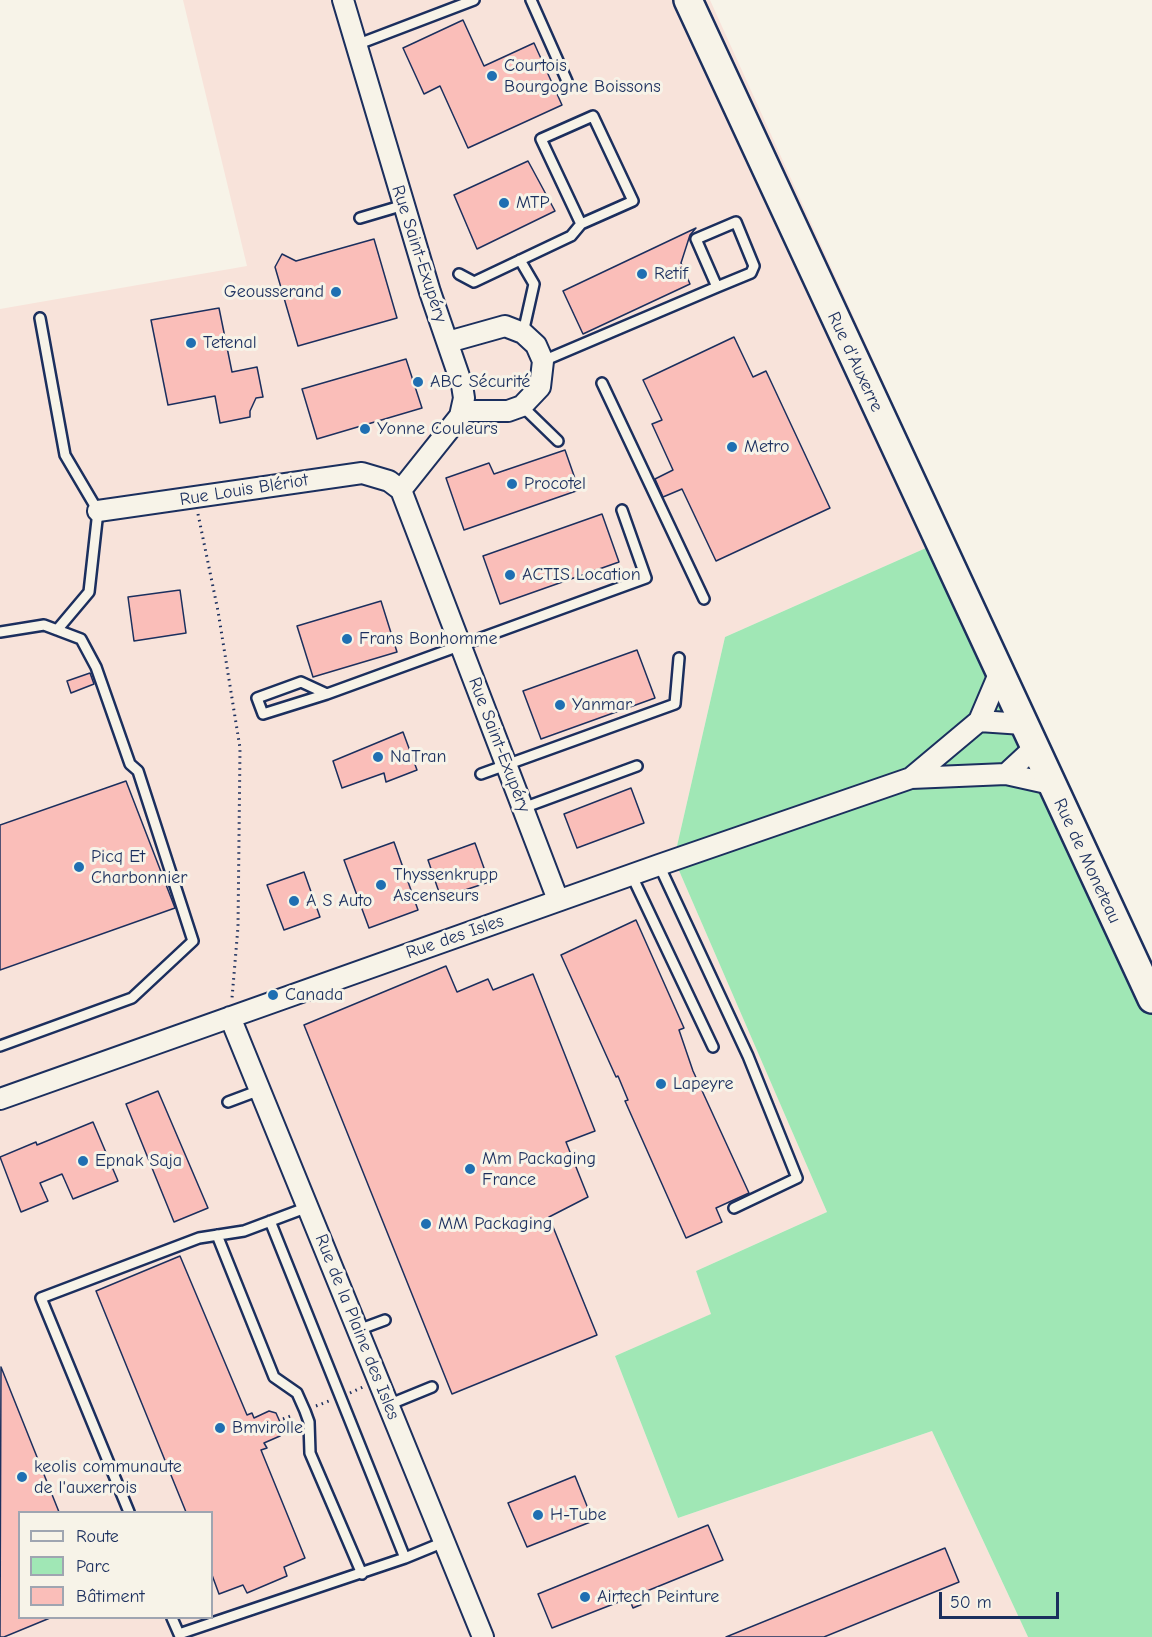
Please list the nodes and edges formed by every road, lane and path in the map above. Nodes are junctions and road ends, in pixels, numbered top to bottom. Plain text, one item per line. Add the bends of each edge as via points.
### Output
1 (343, 0) edge
2 (474, 0) edge
3 (531, 0) edge
4 (688, 0) edge
5 (356, 45) junction
6 (567, 81) dead end
7 (404, 205) junction
8 (360, 218) dead end
9 (580, 225) junction
10 (520, 260) junction
11 (459, 274) dead end
12 (717, 287) junction
13 (40, 318) dead end
14 (524, 333) junction
15 (448, 342) junction
16 (543, 361) junction
17 (602, 383) dead end
18 (522, 406) junction
19 (470, 410) junction
20 (558, 441) dead end
21 (395, 486) junction
22 (195, 497) junction
23 (622, 510) dead end
24 (98, 511) junction
25 (704, 599) dead end
26 (57, 630) junction
27 (0, 632) edge
28 (460, 644) junction
29 (680, 658) dead end
30 (999, 674) junction
31 (327, 694) junction
32 (980, 720) junction
33 (1023, 724) junction
34 (1034, 748) junction
35 (506, 764) junction
36 (638, 766) dead end
37 (481, 774) dead end
38 (1006, 774) junction
39 (910, 778) junction
40 (1051, 784) junction
41 (523, 808) junction
42 (659, 864) junction
43 (631, 874) junction
44 (558, 900) junction
45 (1152, 999) edge
46 (230, 1017) junction
47 (0, 1046) edge
48 (713, 1047) dead end
49 (260, 1090) junction
50 (0, 1099) edge
51 (228, 1102) dead end
52 (308, 1207) junction
53 (734, 1208) dead end
54 (270, 1221) junction
55 (217, 1235) junction
56 (385, 1320) dead end
57 (358, 1330) junction
58 (432, 1387) dead end
59 (388, 1405) junction
60 (129, 1511) edge
61 (444, 1542) junction
62 (405, 1558) junction
63 (362, 1574) junction
64 (173, 1619) edge
65 (483, 1637) edge

1 - 5 street, Rue Saint-Exupéry
2 - 5 lane
3 - 6 lane
4 - 30 main road, Rue d'Auxerre
5 - 7 street, Rue Saint-Exupéry
7 - 8 lane
7 - 15 street, Rue Saint-Exupéry
9 - 9 lane via 633,201 593,116 541,139
9 - 10 lane via 571,236
10 - 11 lane via 474,282
10 - 14 lane via 534,284
12 - 12 lane via 751,273 754,266 736,222 696,239
12 - 16 lane
13 - 24 lane via 65,455
14 - 15 street via 505,326
14 - 16 street via 536,345
15 - 19 street, Rue Saint-Exupéry
16 - 18 street via 540,387
17 - 25 lane
18 - 19 street via 508,411
18 - 20 lane
19 - 21 street
21 - 22 street, Rue Louis Blériot via 362,473
21 - 28 street, Rue Saint-Exupéry
22 - 24 street, Rue Louis Blériot
22 - 46 path via 240,748 238,927
23 - 28 lane via 646,578
24 - 26 lane via 89,592
26 - 27 lane via 44,625
26 - 47 lane via 81,639 96,667 130,764 138,771 194,941 132,998
28 - 31 lane
28 - 35 street, Rue Saint-Exupéry
29 - 35 lane via 675,704
30 - 32 street, Rue des Isles
30 - 33 main road, Rue d'Auxerre
31 - 31 lane via 301,682 257,698 263,714
32 - 33 street
32 - 39 street, Rue des Isles
33 - 34 main road, Rue de Moneteau
34 - 38 street
34 - 40 main road, Rue de Moneteau
35 - 37 lane
35 - 41 street, Rue Saint-Exupéry
36 - 41 lane
38 - 39 street, Rue des Isles
38 - 40 street, Rue des Isles
39 - 42 street, Rue des Isles
40 - 45 main road, Rue de Moneteau
41 - 44 street, Rue Saint-Exupéry
42 - 43 street, Rue des Isles
42 - 53 lane via 748,1056 797,1178
43 - 44 street, Rue des Isles
43 - 48 lane
44 - 46 street, Rue des Isles
46 - 49 street, Rue de la Plaine des Isles
46 - 50 street, Rue des Isles
49 - 51 lane
49 - 52 street, Rue de la Plaine des Isles
52 - 54 lane
52 - 57 street, Rue de la Plaine des Isles
54 - 55 lane via 244,1231
54 - 62 lane
55 - 60 lane via 199,1238 40,1298
55 - 63 lane via 274,1377 297,1393 305,1411 310,1453
56 - 57 lane
57 - 59 street, Rue de la Plaine des Isles
58 - 59 lane
59 - 61 street, Rue de la Plaine des Isles
61 - 62 lane
61 - 65 street, Rue de la Plaine des Isles
62 - 63 lane
63 - 64 lane via 179,1634

